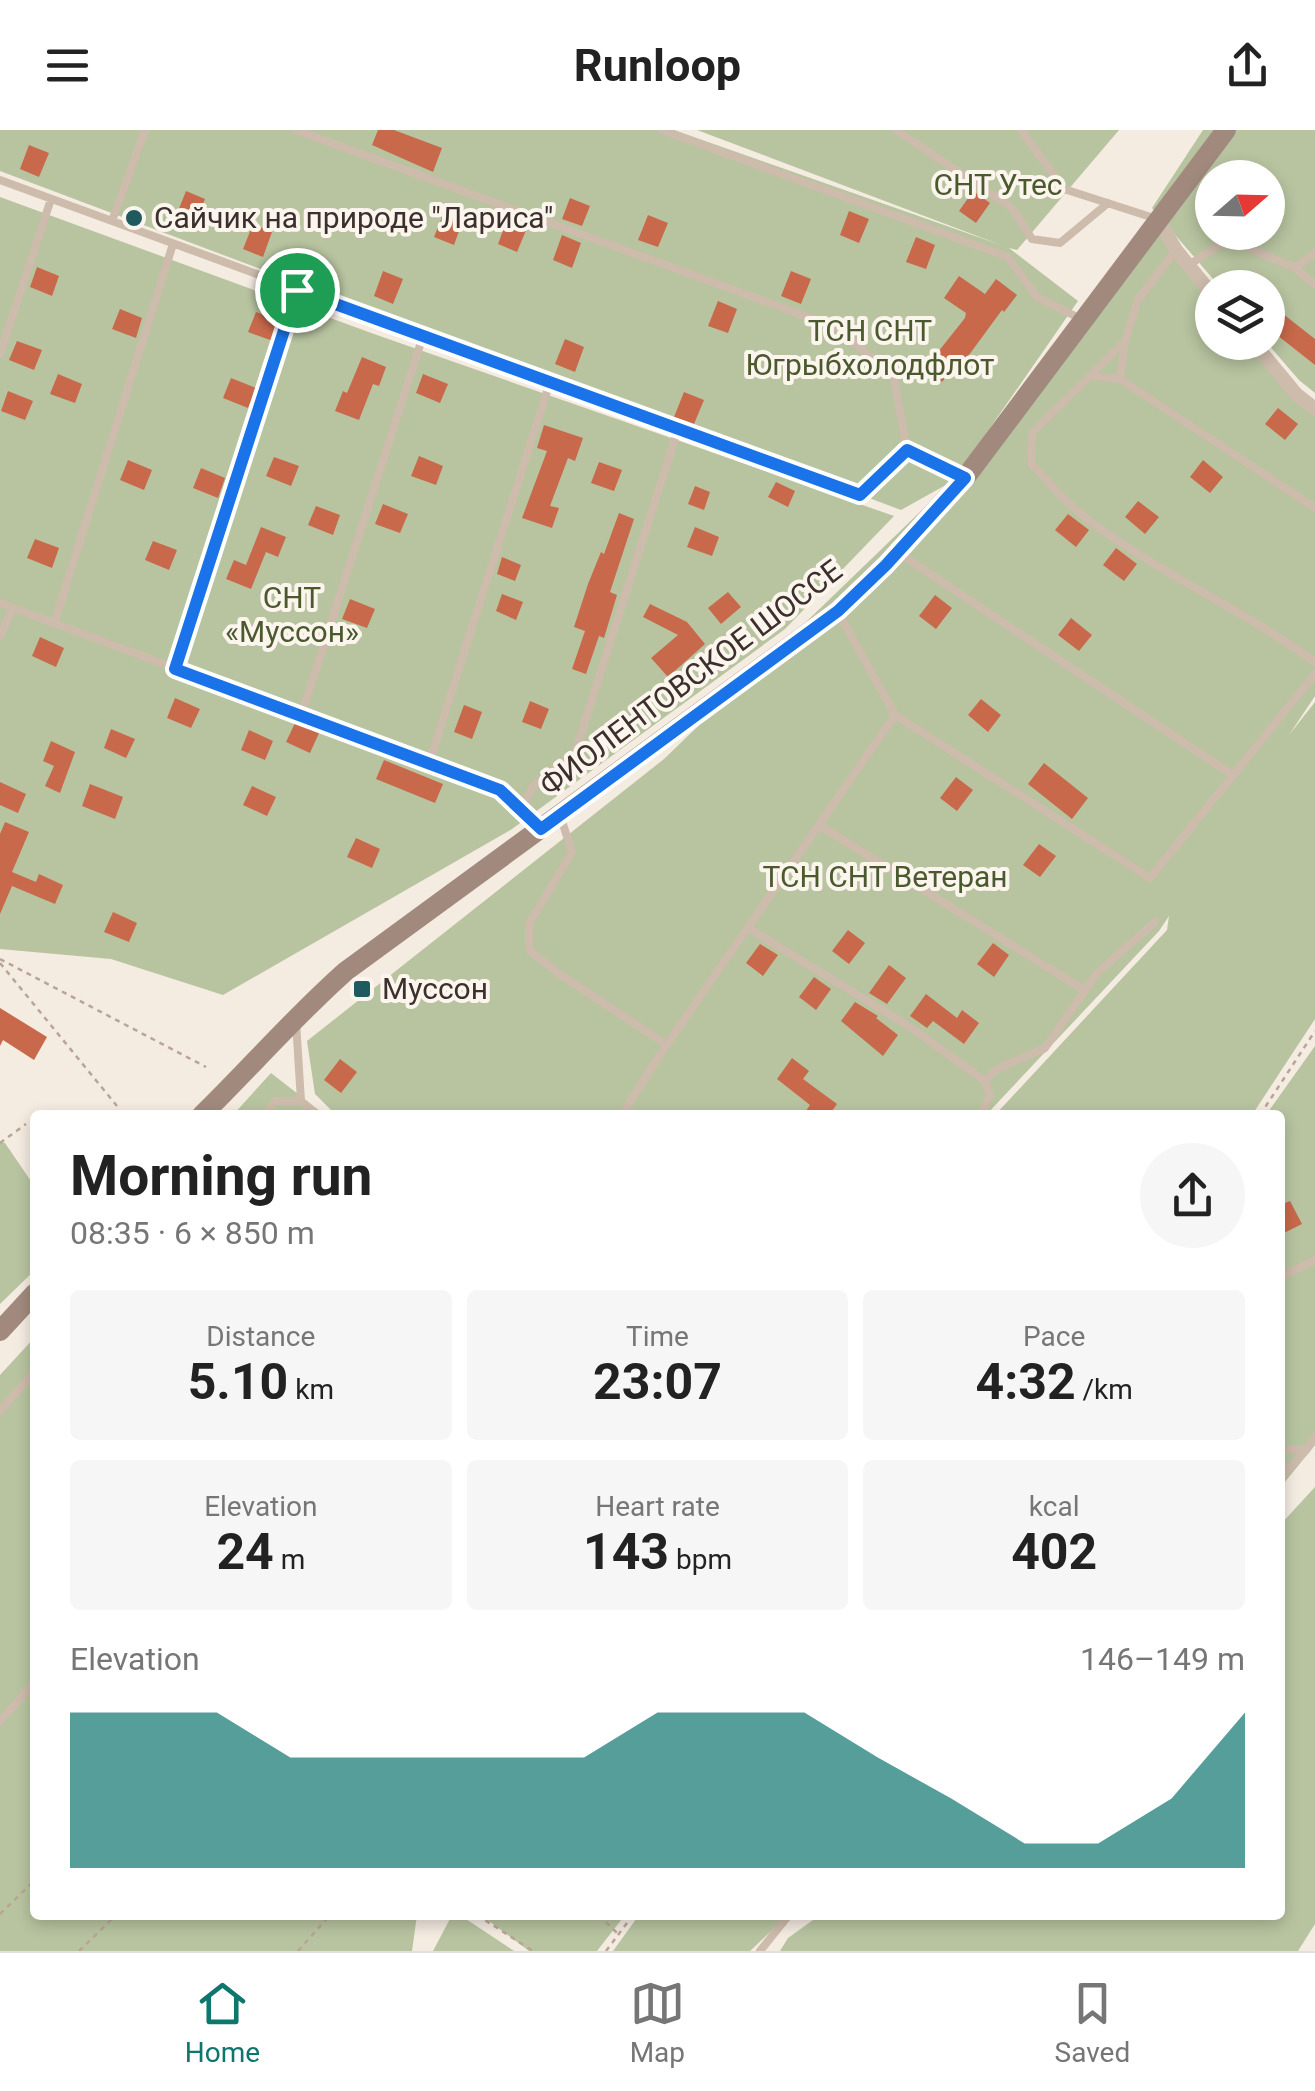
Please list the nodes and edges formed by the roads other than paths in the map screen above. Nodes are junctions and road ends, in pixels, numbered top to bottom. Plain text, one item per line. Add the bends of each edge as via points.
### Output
1 (145, 130) edge
2 (296, 130) edge
3 (662, 130) edge
4 (896, 130) edge
5 (1021, 130) edge
6 (1226, 130) edge
7 (0, 180) edge
8 (51, 199) junction
9 (1108, 203) junction
10 (1158, 220) junction
11 (112, 221) junction
12 (173, 244) junction
13 (1176, 250) junction
14 (1315, 253) edge
15 (1189, 266) junction
16 (1295, 268) junction
17 (1195, 273) edge
18 (1315, 285) edge
19 (297, 290) junction
20 (1079, 318) dead end
21 (423, 336) junction
22 (1126, 340) junction
23 (0, 354) edge
24 (1268, 360) edge
25 (1092, 376) junction
26 (1120, 379) junction
27 (550, 382) junction
28 (1315, 409) edge
29 (678, 428) junction
30 (907, 450) junction
31 (965, 478) junction
32 (1315, 508) edge
33 (896, 552) junction
34 (0, 602) edge
35 (13, 608) junction
36 (838, 611) junction
37 (54, 624) junction
38 (0, 636) edge
39 (1315, 662) edge
40 (175, 669) junction
41 (1315, 674) edge
42 (895, 715) junction
43 (301, 716) junction
44 (429, 763) junction
45 (1234, 776) junction
46 (522, 810) junction
47 (560, 815) junction
48 (819, 825) junction
49 (541, 829) junction
50 (1155, 922) dead end
51 (748, 928) junction
52 (1084, 990) junction
53 (296, 1016) junction
54 (667, 1045) junction
55 (984, 1081) junction
56 (300, 1101) junction
57 (207, 1110) edge
58 (269, 1110) edge
59 (311, 1110) edge
60 (625, 1110) edge
61 (983, 1110) edge
62 (1315, 1260) edge
63 (1285, 1275) edge
64 (30, 1298) edge
65 (0, 1331) edge
66 (30, 1377) edge
67 (0, 1411) edge
68 (1315, 1437) edge
69 (1285, 1449) edge
70 (1308, 1449) junction
71 (1285, 1473) edge
72 (30, 1687) edge
73 (0, 1720) edge
74 (784, 1920) edge
75 (760, 1951) edge

1 - 11 lane
2 - 30 lane via 838,328 894,378
3 - 20 lane via 1008,257 1037,297
4 - 9 lane via 1012,208 1032,240 1060,243
5 - 9 lane via 1064,189
6 - 10 main road, ФИОЛЕНТОВСКОЕ ШОССЕ
7 - 8 lane
8 - 11 lane
8 - 23 lane
9 - 10 lane
10 - 13 street
10 - 31 main road, ФИОЛЕНТОВСКОЕ ШОССЕ
11 - 12 lane
12 - 19 lane
12 - 37 lane
13 - 15 street
13 - 22 lane via 1138,300
14 - 16 lane
15 - 16 lane via 1228,239
15 - 17 street
16 - 18 lane
19 - 21 lane
19 - 40 lane
21 - 27 lane
21 - 43 lane
22 - 25 lane
22 - 26 lane
24 - 28 street
25 - 26 lane
25 - 39 lane via 1032,433 1031,464 1085,517
26 - 32 lane
27 - 29 lane
27 - 44 lane
29 - 30 lane via 860,495
29 - 46 lane via 576,754 532,786
30 - 31 lane
31 - 33 main road, ФИОЛЕНТОВСКОЕ ШОССЕ
33 - 36 main road, ФИОЛЕНТОВСКОЕ ШОССЕ
33 - 45 lane
34 - 35 lane
35 - 37 lane
35 - 38 lane
36 - 42 lane
36 - 47 main road, ФИОЛЕНТОВСКОЕ ШОССЕ
37 - 40 lane
40 - 43 lane
41 - 45 lane
42 - 45 lane via 1150,878
42 - 48 lane
43 - 44 lane
44 - 46 lane via 500,790
46 - 49 lane
47 - 49 main road, ФИОЛЕНТОВСКОЕ ШОССЕ
47 - 54 lane via 572,852 529,924 530,950
48 - 51 lane
48 - 52 lane
49 - 53 main road, ФИОЛЕНТОВСКОЕ ШОССЕ via 346,971
50 - 52 lane
51 - 54 lane
51 - 55 lane via 910,1027
52 - 55 lane via 1045,1048
53 - 56 lane
53 - 57 main road, ФИОЛЕНТОВСКОЕ ШОССЕ
54 - 60 lane
55 - 61 lane via 990,1095
56 - 58 lane via 276,1102
56 - 59 lane
62 - 63 lane
64 - 65 main road
66 - 67 lane
68 - 70 lane
69 - 70 lane
70 - 71 lane
72 - 73 lane
74 - 75 lane

